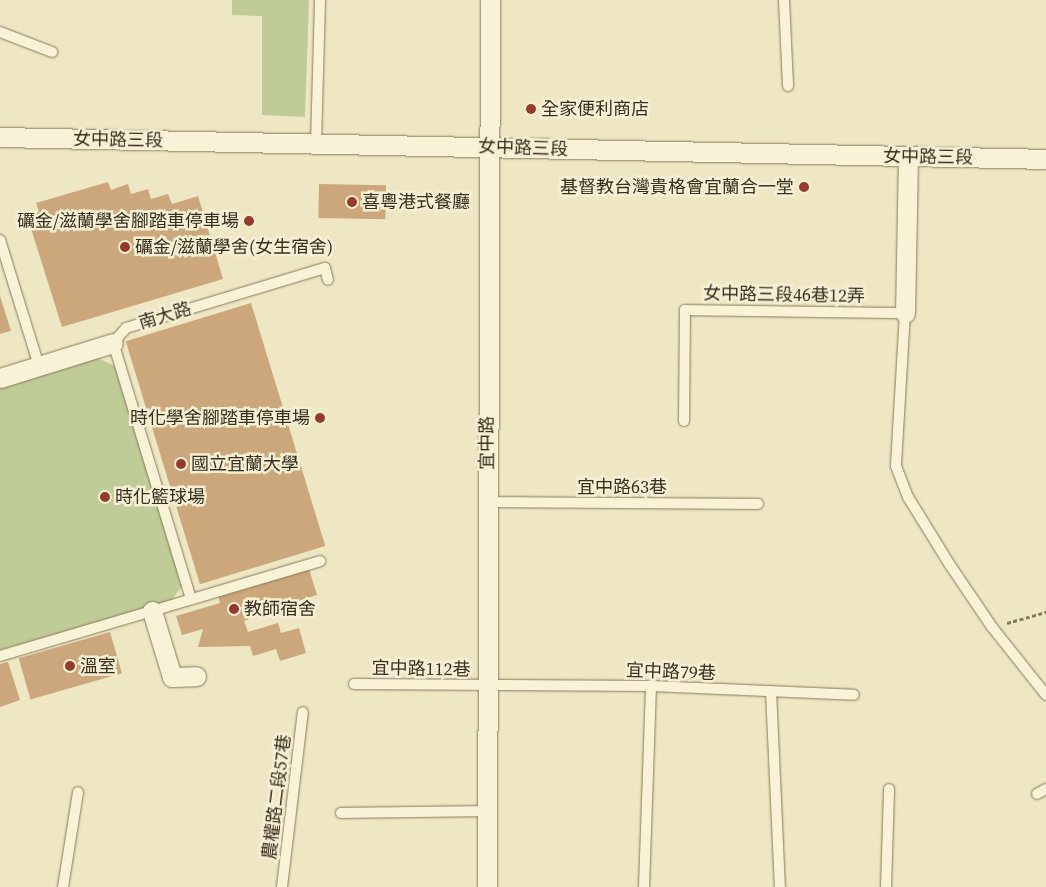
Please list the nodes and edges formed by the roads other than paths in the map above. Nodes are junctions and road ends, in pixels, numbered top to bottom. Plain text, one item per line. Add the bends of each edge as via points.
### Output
1 (320, 0) edge
2 (490, 0) edge
3 (784, 0) edge
4 (0, 32) edge
5 (52, 52) dead end
6 (788, 86) dead end
7 (0, 137) edge
8 (316, 144) junction
9 (487, 147) junction
10 (908, 158) junction
11 (1046, 159) edge
12 (0, 240) edge
13 (328, 280) dead end
14 (905, 313) junction
15 (113, 343) junction
16 (40, 366) junction
17 (0, 378) edge
18 (684, 421) dead end
19 (486, 502) junction
20 (758, 504) dead end
21 (320, 561) dead end
22 (191, 599) junction
23 (152, 611) junction
24 (0, 656) edge
25 (196, 676) dead end
26 (354, 684) dead end
27 (487, 686) junction
28 (652, 686) junction
29 (771, 692) junction
30 (854, 695) dead end
31 (1046, 695) edge
32 (304, 712) dead end
33 (889, 789) dead end
34 (78, 792) dead end
35 (487, 811) junction
36 (341, 813) dead end
37 (62, 887) edge
38 (282, 887) edge
39 (487, 887) edge
40 (644, 887) edge
41 (780, 887) edge
42 (886, 887) edge

1 - 8 lane
2 - 9 street, 宜中路
3 - 6 lane
4 - 5 lane
7 - 8 street, 女中路三段
8 - 9 street, 女中路三段
9 - 10 street, 女中路三段
9 - 19 street, 宜中路
10 - 11 street, 女中路三段
10 - 14 street
12 - 16 lane
13 - 15 lane, 南大路 via 325,268 126,328
14 - 18 lane, 女中路三段46巷12弄 via 685,310
14 - 31 lane via 896,466 908,497 992,627
15 - 16 street, 南大路
15 - 22 lane
16 - 17 street, 南大路
19 - 20 lane, 宜中路63巷
19 - 27 street, 宜中路
21 - 22 lane
22 - 23 lane
23 - 24 lane
23 - 25 street via 172,677
26 - 27 lane, 宜中路112巷
27 - 28 lane, 宜中路79巷
27 - 35 street, 宜中路
28 - 29 lane, 宜中路79巷
28 - 40 lane
29 - 30 lane, 宜中路79巷
29 - 41 lane
32 - 38 lane, 農權路二段57巷
33 - 42 lane
34 - 37 lane
35 - 36 lane
35 - 39 street, 宜中路

